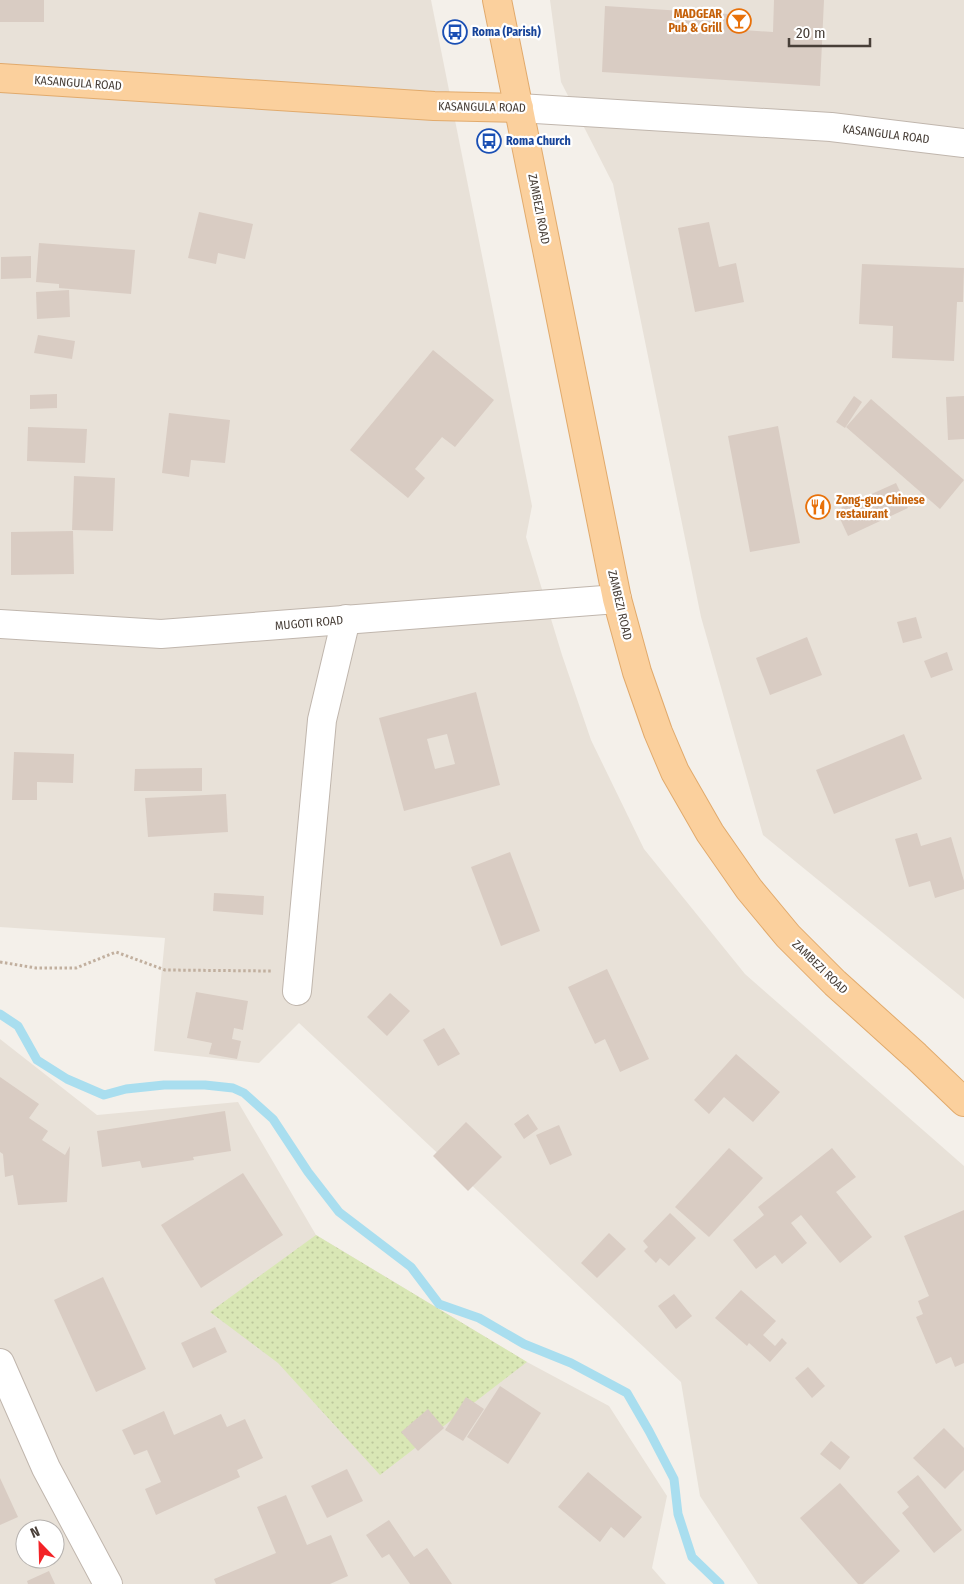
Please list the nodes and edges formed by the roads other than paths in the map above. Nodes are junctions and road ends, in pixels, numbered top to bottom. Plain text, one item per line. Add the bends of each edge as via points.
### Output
1 (497, 0) edge
2 (0, 78) edge
3 (519, 108) junction
4 (964, 143) edge
5 (618, 599) junction
6 (346, 619) junction
7 (0, 624) edge
8 (298, 981) road end
9 (964, 1102) edge
10 (0, 1363) edge
11 (108, 1584) edge

1 - 3 main road, ZAMBEZI ROAD
2 - 3 main road, KASANGULA ROAD via 434,106
3 - 4 street, KASANGULA ROAD via 831,127
3 - 5 main road, ZAMBEZI ROAD
5 - 6 street, MUGOTI ROAD
5 - 9 main road, ZAMBEZI ROAD via 637,672 658,732 675,772 726,857 788,936
6 - 7 street, MUGOTI ROAD via 161,634
6 - 8 street via 322,720
10 - 11 street via 46,1468

